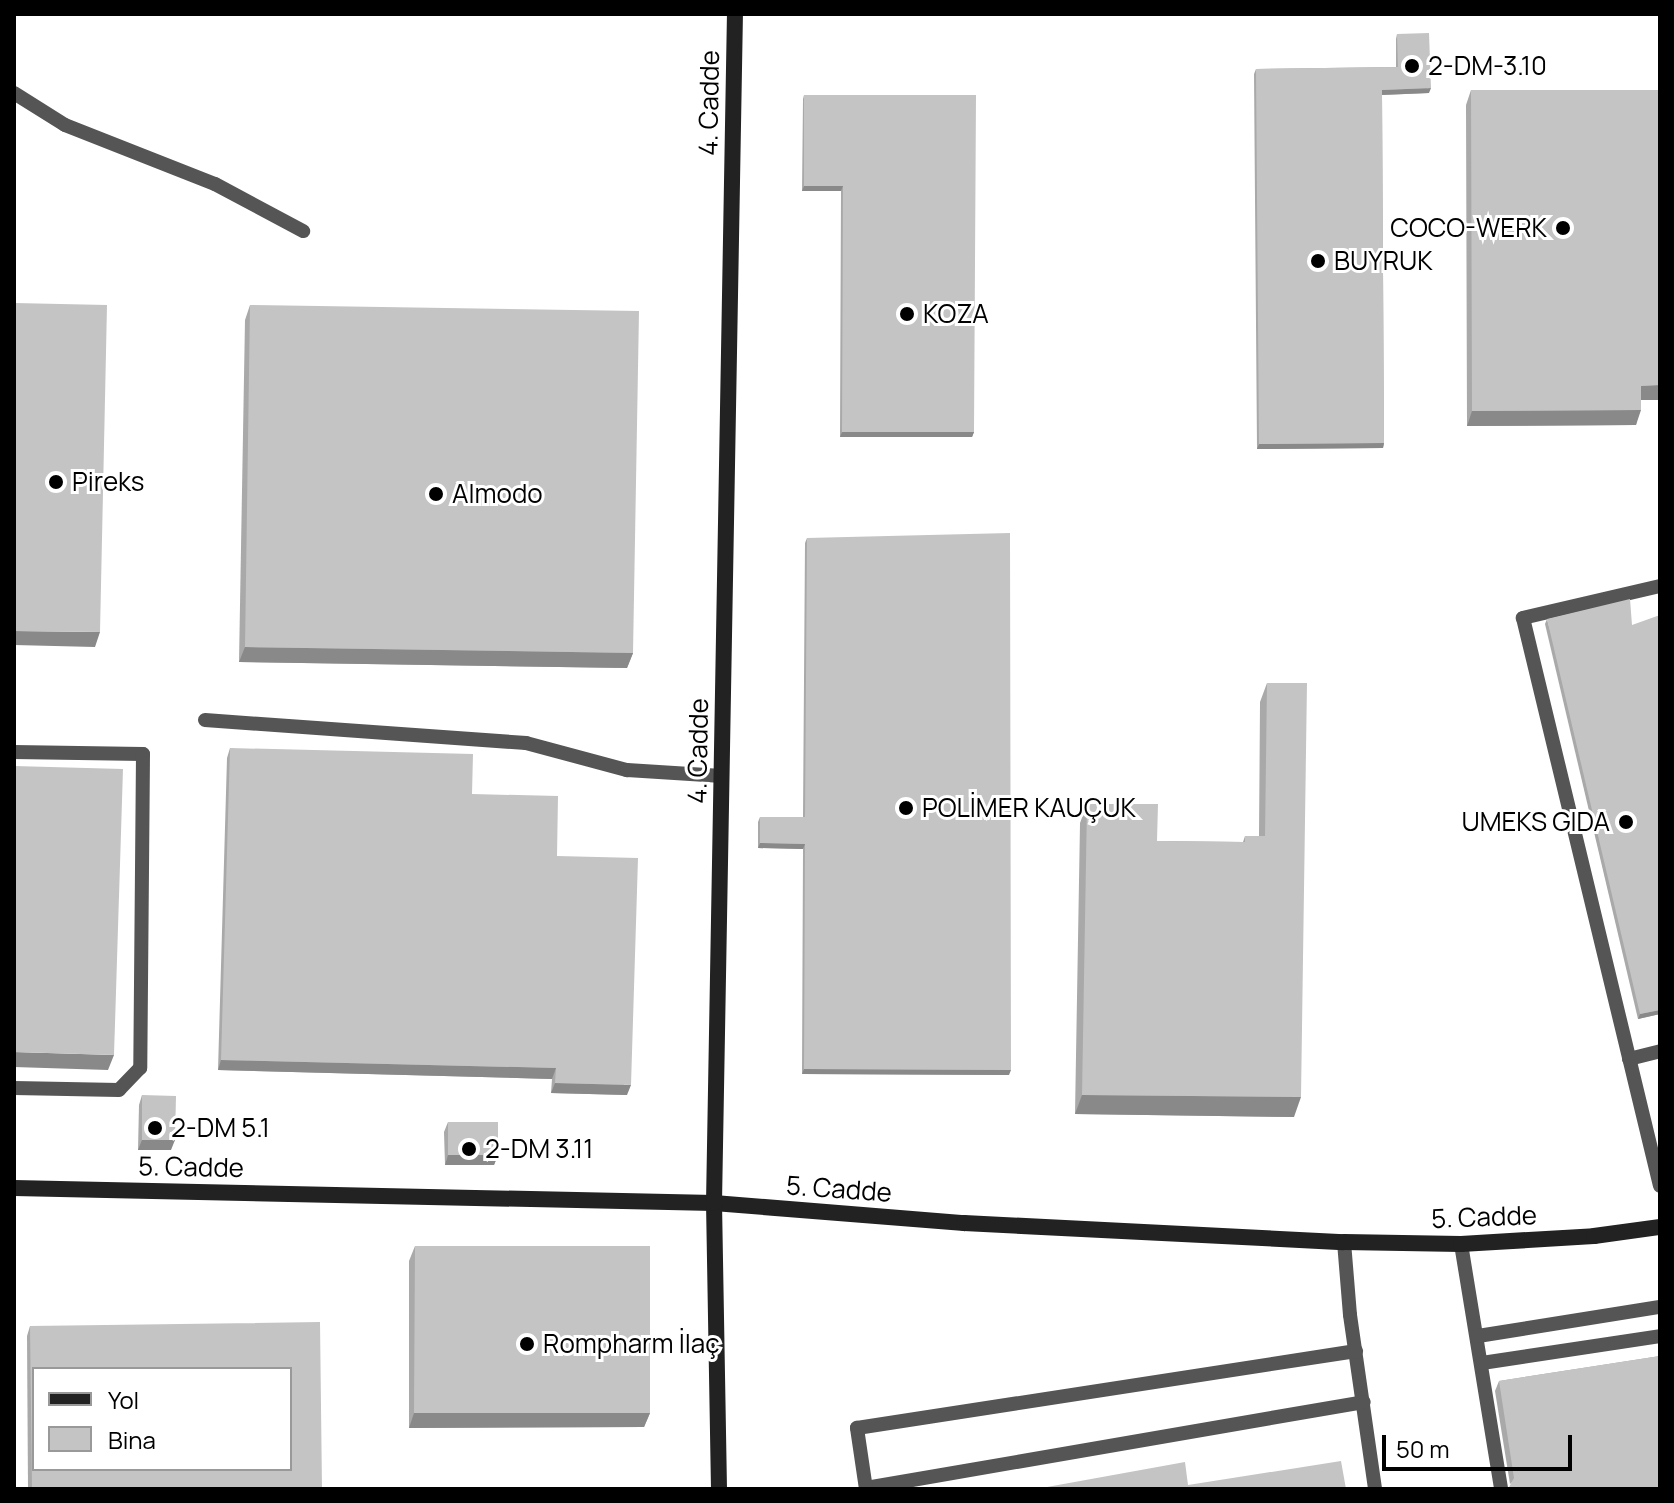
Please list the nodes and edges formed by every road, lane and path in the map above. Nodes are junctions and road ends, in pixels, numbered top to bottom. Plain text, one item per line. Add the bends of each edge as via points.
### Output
1 (735, 14) edge
2 (14, 93) edge
3 (303, 231) dead end
4 (1660, 586) edge
5 (205, 720) dead end
6 (14, 752) edge
7 (722, 776) junction
8 (1660, 1051) edge
9 (1629, 1059) junction
10 (14, 1088) edge
11 (1660, 1186) edge
12 (14, 1188) edge
13 (714, 1203) junction
14 (1660, 1227) edge
15 (1344, 1242) junction
16 (1461, 1244) junction
17 (1660, 1307) edge
18 (1478, 1336) junction
19 (1660, 1336) edge
20 (1356, 1351) junction
21 (1482, 1363) junction
22 (1364, 1402) junction
23 (719, 1489) edge
24 (866, 1489) edge
25 (1375, 1489) edge
26 (1501, 1489) edge

1 - 7 street, 4. Cadde
2 - 3 lane via 65,125 215,184
4 - 9 lane via 1523,618
5 - 7 lane via 526,743 627,770
6 - 10 lane via 143,754 140,1068 119,1090
7 - 13 street, 4. Cadde
8 - 9 lane
9 - 11 lane
12 - 13 street, 5. Cadde
13 - 15 street, 5. Cadde via 964,1223
13 - 23 street, 4. Cadde
14 - 16 street, 5. Cadde
15 - 16 street, 5. Cadde
15 - 20 lane
16 - 18 lane
17 - 18 lane
18 - 21 lane
19 - 21 lane
20 - 22 lane
20 - 24 lane via 857,1428
21 - 26 lane
22 - 24 lane
22 - 25 lane

